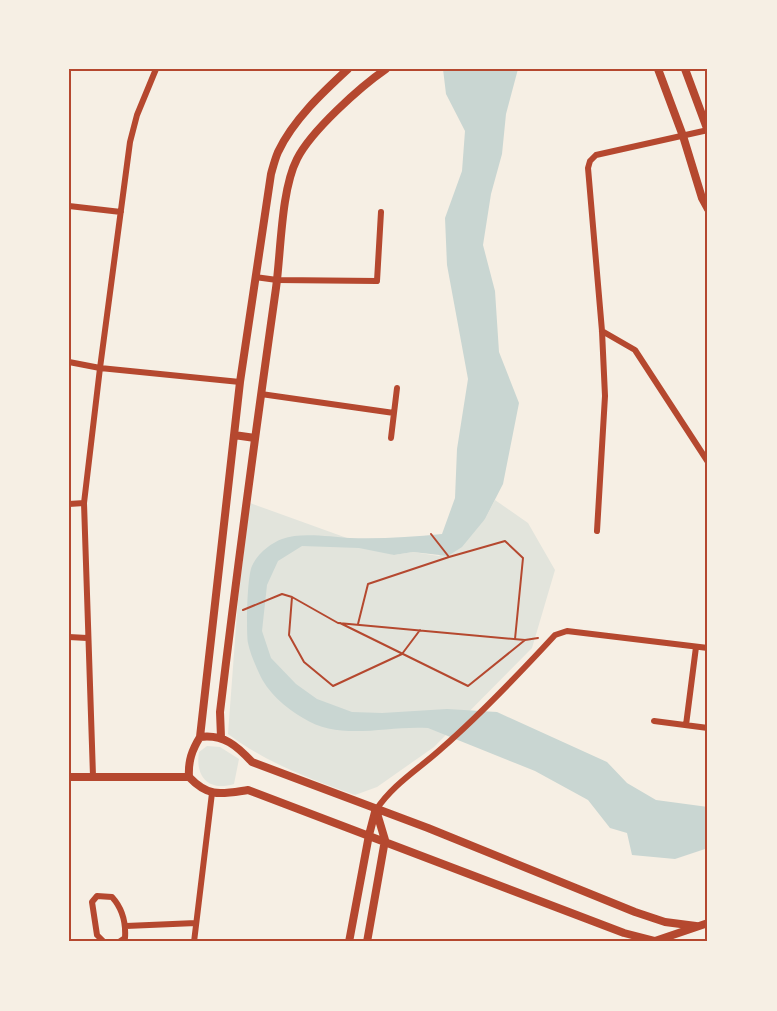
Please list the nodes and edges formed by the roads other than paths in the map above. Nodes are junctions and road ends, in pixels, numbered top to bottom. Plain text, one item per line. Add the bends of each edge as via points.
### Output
1 (156, 69) edge
2 (348, 69) edge
3 (386, 69) edge
4 (658, 69) edge
5 (685, 69) edge
6 (708, 130) edge
7 (683, 136) junction
8 (69, 207) edge
9 (708, 209) edge
10 (121, 212) junction
11 (381, 212) dead end
12 (255, 277) junction
13 (277, 280) junction
14 (602, 331) junction
15 (69, 362) edge
16 (100, 368) junction
17 (240, 382) junction
18 (397, 388) dead end
19 (261, 394) junction
20 (394, 413) junction
21 (234, 435) junction
22 (255, 438) junction
23 (391, 438) dead end
24 (708, 462) edge
25 (84, 503) junction
26 (69, 504) edge
27 (597, 531) dead end
28 (69, 637) edge
29 (87, 638) junction
30 (696, 647) junction
31 (708, 648) edge
32 (654, 722) dead end
33 (686, 725) junction
34 (708, 728) edge
35 (200, 737) junction
36 (221, 737) junction
37 (93, 776) junction
38 (69, 777) edge
39 (189, 777) junction
40 (212, 793) junction
41 (375, 810) junction
42 (369, 835) junction
43 (385, 840) junction
44 (196, 923) junction
45 (708, 923) edge
46 (126, 926) junction
47 (696, 926) junction
48 (110, 942) edge
49 (118, 942) edge
50 (194, 942) edge
51 (349, 942) edge
52 (367, 942) edge
53 (656, 942) edge

1 - 10 street via 130,142
2 - 12 street via 327,88 278,151
3 - 13 street via 344,104 297,158 288,183
4 - 7 main road
5 - 6 main road
6 - 7 street
7 - 9 main road
7 - 14 street via 596,155 590,161
8 - 10 street
10 - 16 street
11 - 13 street via 376,281
12 - 13 street
12 - 17 street
13 - 19 street
14 - 24 street via 635,350
14 - 27 street via 605,396
15 - 16 street
16 - 17 street
16 - 25 street
17 - 21 street
18 - 20 street
19 - 20 street
19 - 22 street
20 - 23 street
21 - 22 street
21 - 35 street
22 - 36 street via 220,712
25 - 26 street
25 - 29 street
28 - 29 street
29 - 37 street
30 - 31 street
30 - 33 street
30 - 41 street via 567,631 555,635 494,700 386,794
32 - 33 street
33 - 34 street
35 - 36 street
35 - 39 street via 188,763
36 - 41 street via 237,746 252,762
37 - 38 street
37 - 39 street
39 - 40 street
40 - 42 street via 248,790
40 - 44 street
41 - 42 street
41 - 43 street
41 - 47 street via 634,912
42 - 43 street
42 - 51 street
43 - 52 street
43 - 53 street
44 - 46 street
44 - 50 street
45 - 47 main road
46 - 48 street via 112,897 97,896 92,902 98,935 104,942
46 - 49 street via 126,938
47 - 53 main road

